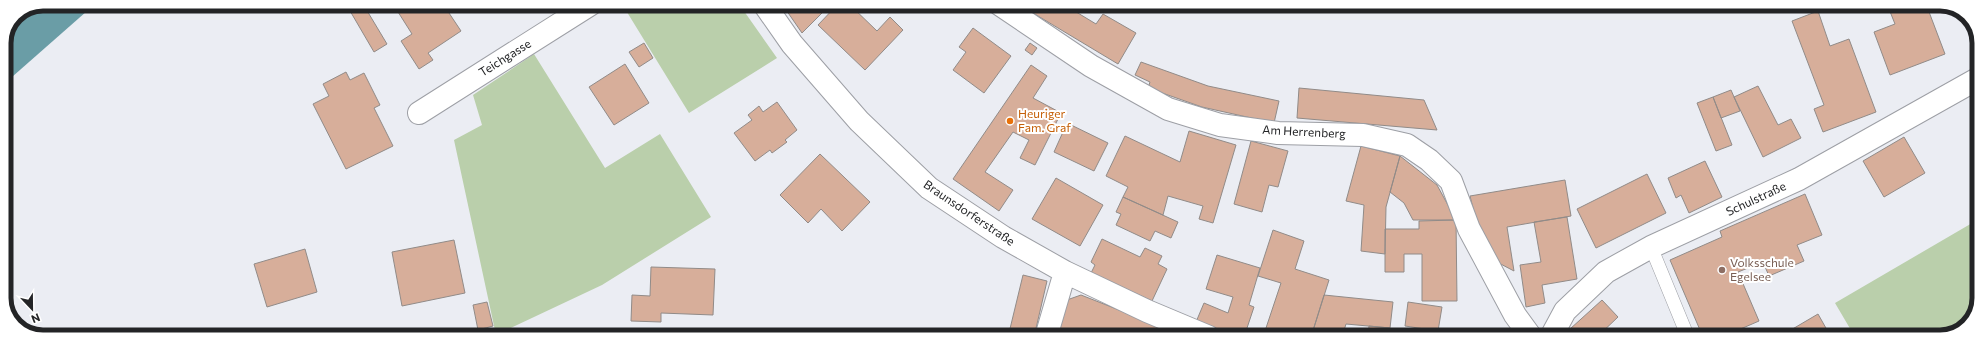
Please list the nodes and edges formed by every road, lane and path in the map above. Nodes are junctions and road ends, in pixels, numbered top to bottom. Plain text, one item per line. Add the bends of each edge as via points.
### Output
1 (581, 11) edge
2 (769, 11) edge
3 (1009, 11) edge
4 (1972, 82) edge
5 (418, 113) dead end
6 (1651, 247) junction
7 (1065, 272) junction
8 (1048, 330) edge
9 (1192, 330) edge
10 (1526, 330) edge
11 (1555, 330) edge
12 (1685, 330) edge

1 - 5 street, Teichgasse
2 - 7 street, Braunsdorferstraße via 792,44 859,121 929,188 1003,237
3 - 10 street, Am Herrenberg via 1090,66 1168,109 1220,125 1278,133 1363,135 1407,145 1429,160 1451,181 1469,229 1515,315
4 - 6 street, Schulstraße via 1799,179
6 - 11 street, Schulstraße via 1606,272 1565,311
6 - 12 lane
7 - 8 street
7 - 9 street, Braunsdorferstraße

